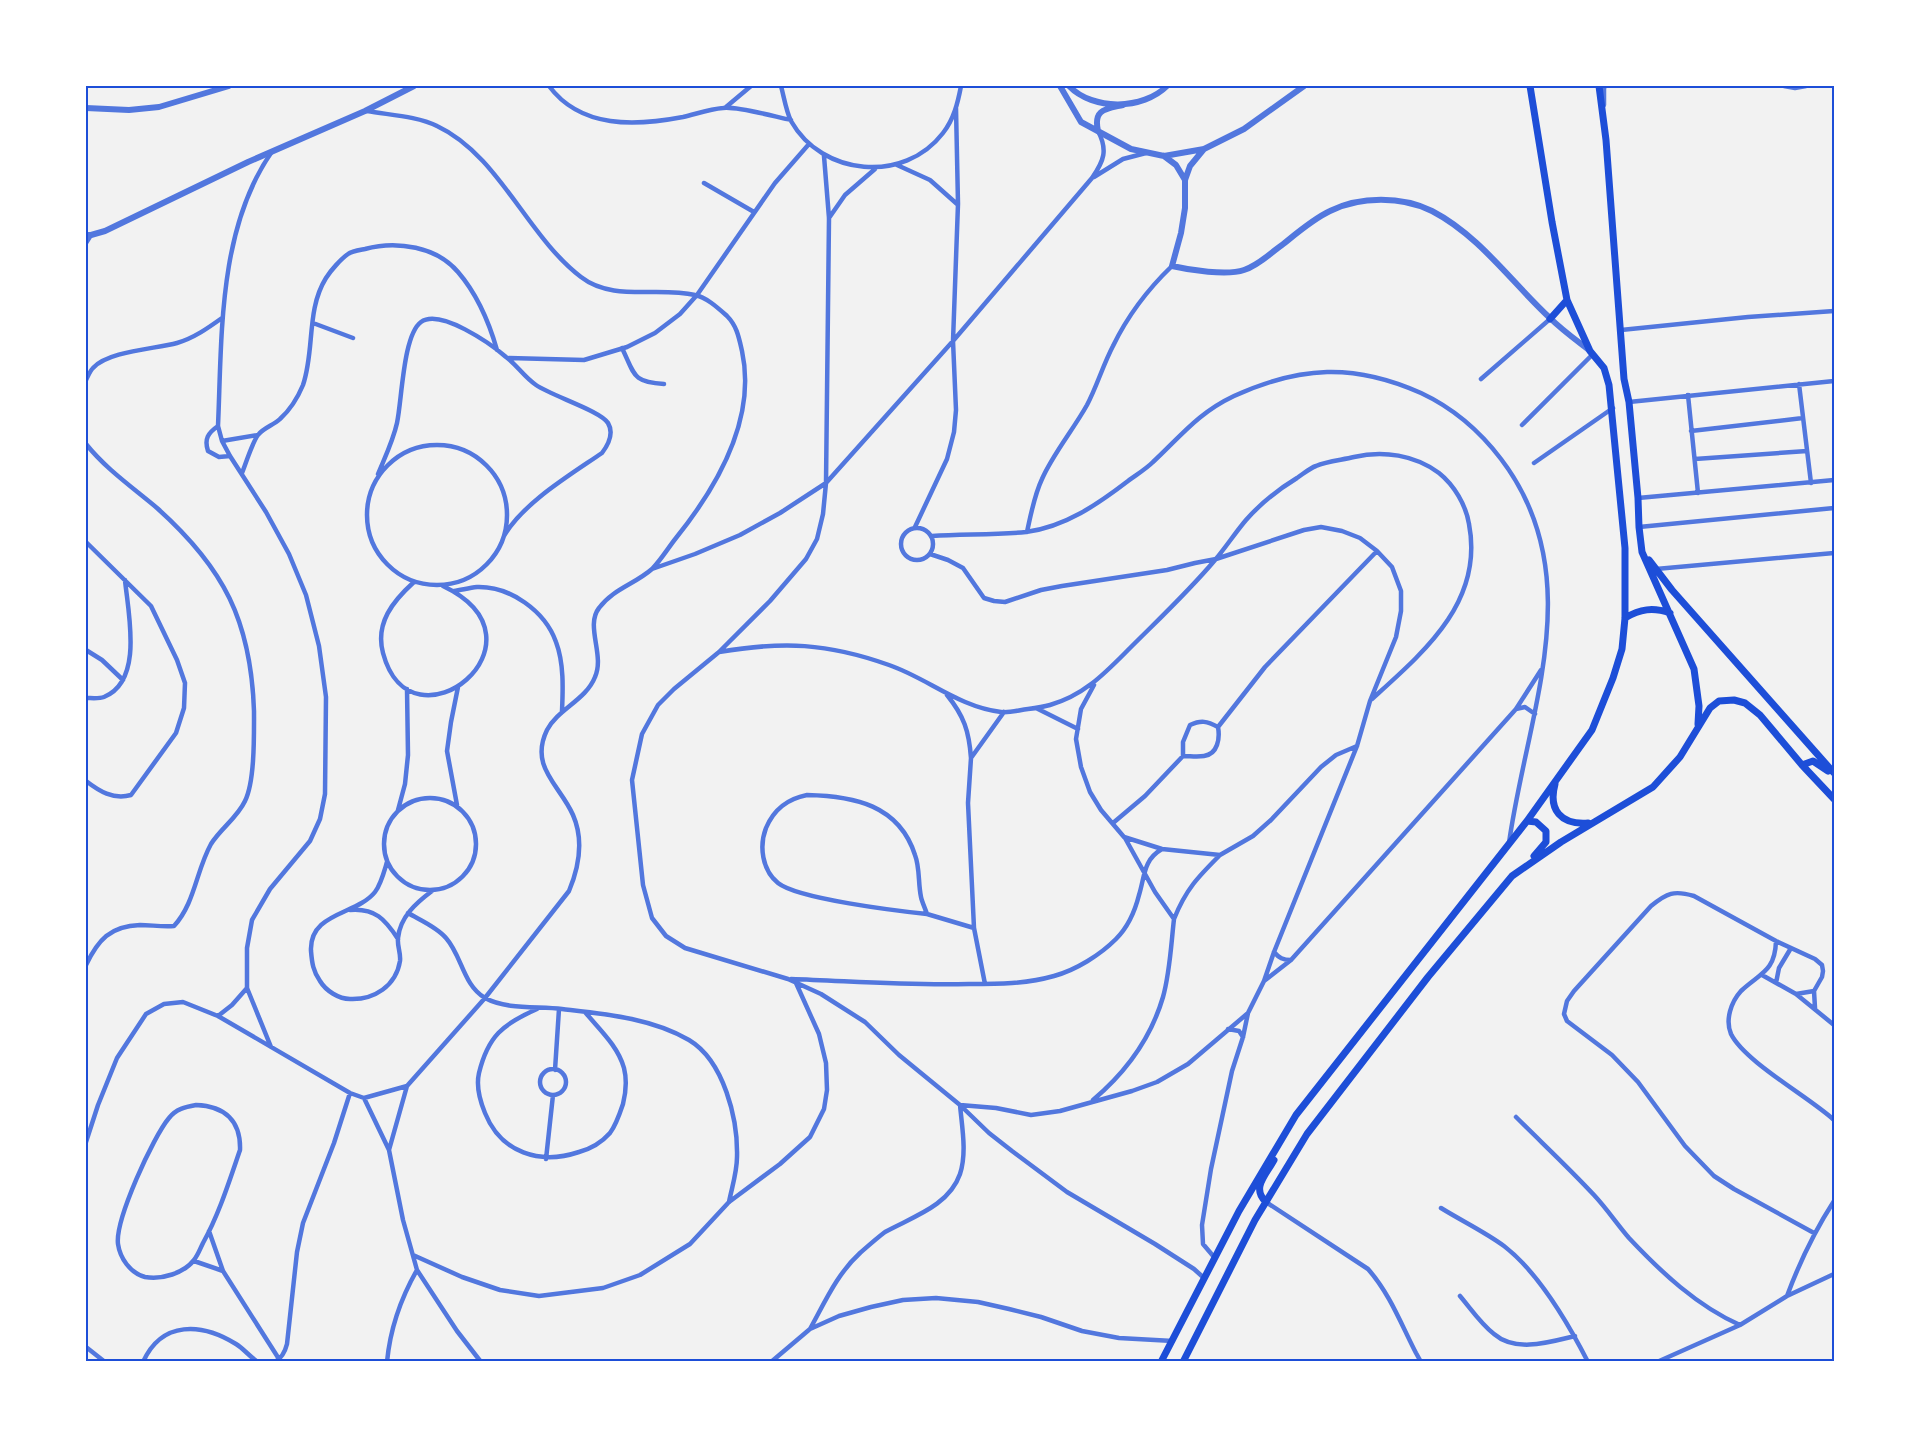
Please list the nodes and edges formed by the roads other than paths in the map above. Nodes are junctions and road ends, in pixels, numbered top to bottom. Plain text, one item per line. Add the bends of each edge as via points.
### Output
1 (229, 86) edge
2 (414, 86) edge
3 (549, 86) edge
4 (751, 86) edge
5 (781, 86) edge
6 (961, 86) edge
7 (1060, 86) edge
8 (1069, 86) edge
9 (1167, 86) edge
10 (1304, 86) edge
11 (1530, 86) edge
12 (1599, 86) edge
13 (1606, 86) edge
14 (1784, 86) edge
15 (1806, 86) edge
16 (1132, 103) junction
17 (726, 107) junction
18 (86, 108) edge
19 (956, 108) junction
20 (365, 111) junction
21 (791, 120) junction
22 (1604, 120) junction
23 (1098, 131) junction
24 (809, 144) junction
25 (1204, 149) junction
26 (271, 153) junction
27 (1146, 153) junction
28 (824, 156) junction
29 (1164, 156) junction
30 (897, 165) junction
31 (875, 169) junction
32 (1092, 178) junction
33 (1185, 180) junction
34 (704, 183) dead end
35 (958, 204) junction
36 (754, 212) junction
37 (829, 218) junction
38 (88, 235) edge
39 (86, 243) edge
40 (1172, 266) junction
41 (697, 295) junction
42 (1567, 300) junction
43 (1834, 311) edge
44 (222, 318) junction
45 (1550, 319) junction
46 (313, 323) junction
47 (1621, 330) junction
48 (353, 338) dead end
49 (953, 341) junction
50 (622, 348) junction
51 (497, 350) junction
52 (1592, 352) junction
53 (508, 358) junction
54 (1481, 379) dead end
55 (86, 380) edge
56 (1834, 381) edge
57 (664, 384) dead end
58 (1799, 384) junction
59 (1688, 395) junction
60 (1629, 402) junction
61 (1613, 408) junction
62 (1803, 418) junction
63 (1522, 425) dead end
64 (218, 426) junction
65 (1691, 431) junction
66 (258, 435) junction
67 (222, 441) junction
68 (86, 444) edge
69 (1807, 450) junction
70 (230, 456) junction
71 (1695, 459) junction
72 (1534, 463) dead end
73 (242, 473) junction
74 (378, 474) junction
75 (1834, 480) edge
76 (826, 483) junction
77 (1811, 483) junction
78 (1698, 493) junction
79 (1638, 498) junction
80 (1834, 508) edge
81 (915, 527) junction
82 (1639, 527) junction
83 (1027, 532) junction
84 (504, 536) junction
85 (932, 536) junction
86 (86, 542) edge
87 (1377, 551) junction
88 (1642, 552) junction
89 (1834, 553) edge
90 (930, 554) junction
91 (1216, 560) junction
92 (652, 569) junction
93 (1656, 569) junction
94 (124, 580) junction
95 (414, 582) junction
96 (443, 586) junction
97 (454, 591) junction
98 (1670, 613) junction
99 (1625, 618) junction
100 (86, 650) edge
101 (719, 652) junction
102 (1543, 667) junction
103 (123, 680) junction
104 (1095, 682) junction
105 (458, 687) junction
106 (407, 689) junction
107 (946, 694) junction
108 (86, 698) edge
109 (1370, 701) junction
110 (1036, 708) junction
111 (1516, 709) junction
112 (562, 712) junction
113 (1004, 712) junction
114 (1535, 714) junction
115 (1218, 727) junction
116 (1698, 727) junction
117 (1078, 729) junction
118 (1357, 746) junction
119 (1183, 756) junction
120 (970, 758) junction
121 (1802, 765) junction
122 (1834, 775) edge
123 (1557, 778) junction
124 (86, 781) edge
125 (1834, 799) edge
126 (457, 805) junction
127 (398, 810) junction
128 (1527, 821) junction
129 (1113, 823) junction
130 (1591, 823) junction
131 (1124, 837) junction
132 (1509, 843) junction
133 (1162, 849) junction
134 (1220, 855) junction
135 (387, 862) junction
136 (1518, 870) junction
137 (1144, 872) junction
138 (432, 891) junction
139 (345, 910) junction
140 (408, 913) junction
141 (927, 914) junction
142 (1174, 919) junction
143 (974, 928) junction
144 (398, 939) junction
145 (1776, 941) junction
146 (1791, 948) junction
147 (1274, 952) junction
148 (1291, 960) junction
149 (1771, 964) junction
150 (86, 965) edge
151 (1779, 968) junction
152 (1762, 975) junction
153 (788, 979) junction
154 (1264, 981) junction
155 (796, 983) junction
156 (1776, 983) junction
157 (985, 984) junction
158 (247, 988) junction
159 (1814, 991) junction
160 (1796, 994) junction
161 (485, 998) junction
162 (540, 1008) junction
163 (1815, 1008) junction
164 (559, 1009) junction
165 (585, 1012) junction
166 (1248, 1013) junction
167 (218, 1016) junction
168 (1834, 1025) edge
169 (1228, 1029) junction
170 (1243, 1037) junction
171 (271, 1047) junction
172 (555, 1070) junction
173 (407, 1086) junction
174 (350, 1093) junction
175 (553, 1095) junction
176 (364, 1098) junction
177 (1091, 1102) junction
178 (960, 1105) junction
179 (1296, 1116) junction
180 (1516, 1117) dead end
181 (1834, 1119) edge
182 (86, 1142) edge
183 (389, 1150) junction
184 (546, 1159) junction
185 (1834, 1201) edge
186 (729, 1202) junction
187 (1266, 1202) junction
188 (1441, 1208) dead end
189 (210, 1232) junction
190 (1814, 1233) junction
191 (413, 1255) junction
192 (1214, 1257) junction
193 (194, 1261) junction
194 (417, 1270) junction
195 (223, 1271) junction
196 (1834, 1274) edge
197 (1204, 1278) junction
198 (1460, 1296) dead end
199 (1786, 1296) junction
200 (1740, 1325) junction
201 (810, 1329) junction
202 (1575, 1336) junction
203 (1173, 1341) junction
204 (86, 1347) edge
205 (277, 1360) edge
206 (105, 1362) edge
207 (143, 1362) edge
208 (258, 1362) edge
209 (387, 1362) edge
210 (481, 1362) edge
211 (771, 1362) edge
212 (1161, 1362) edge
213 (1183, 1362) edge
214 (1421, 1362) edge
215 (1588, 1362) edge
216 (1657, 1362) edge

1 - 18 street via 159,107
2 - 20 street
3 - 17 street via 574,109 597,120 620,123 645,124
4 - 17 street
5 - 21 street
6 - 19 street
7 - 23 street via 1081,122
8 - 16 street via 1099,103
9 - 16 street
10 - 25 street via 1244,129
11 - 42 main road
12 - 22 main road
13 - 22 street
14 - 15 street
16 - 23 street via 1103,110 1096,122
17 - 21 street
19 - 30 street via 943,133 923,152
19 - 35 street
20 - 26 street
20 - 41 street via 435,124 464,142 540,235 583,279 602,288
21 - 24 street
22 - 47 main road
23 - 27 street
23 - 32 street via 1103,141 1102,164
24 - 28 street
24 - 36 street
25 - 29 street
25 - 33 street via 1190,166
26 - 38 street via 105,231
26 - 44 street via 258,171 235,230
27 - 29 street
27 - 32 street via 1123,159
28 - 31 street
28 - 37 street
29 - 33 street via 1176,165
30 - 31 street
30 - 35 street via 930,180
31 - 37 street via 845,195
32 - 49 street
33 - 40 street via 1185,208
34 - 36 street
35 - 49 street
36 - 41 street
37 - 76 street
38 - 39 street
40 - 45 street via 1241,271 1259,263 1343,205 1405,202 1454,225
40 - 83 street via 1136,305 1113,346 1088,402 1041,480
41 - 50 street via 655,333
41 - 92 street via 730,319 738,334 744,361 744,398 735,440 719,476
42 - 45 main road
42 - 52 main road
43 - 47 street
44 - 55 street via 185,340 109,358 94,367
44 - 64 street
45 - 52 street
45 - 54 street
46 - 48 street
46 - 51 street via 326,278 349,253 392,245 420,249 444,258 458,272 477,299
46 - 66 street via 303,385 280,419
47 - 60 main road
49 - 76 street
49 - 81 street via 954,432
50 - 53 street via 584,360
50 - 57 street via 636,376 642,381
51 - 53 street
51 - 74 street via 453,322 432,318 422,321 413,332 397,420
52 - 61 main road via 1604,368
52 - 63 street
53 - 84 street via 535,385 598,414 609,423 611,432 602,453 526,508
56 - 58 street
58 - 59 street
58 - 62 street
59 - 60 street
59 - 65 street
60 - 79 main road
61 - 72 street
61 - 99 main road via 1625,548
62 - 65 street
62 - 69 street
64 - 67 street
64 - 70 street via 207,438 208,451 219,457
65 - 71 street
66 - 67 street
66 - 73 street
67 - 70 street
68 - 150 street via 180,531 225,588 248,650 253,678 254,736 246,800 203,858 196,887 182,917 174,926 120,927 94,948
69 - 71 street
69 - 77 street
70 - 73 street
71 - 78 street
73 - 158 street via 289,554 306,595 319,646 327,739 320,819 310,840 270,889 252,920
74 - 84 street via 392,459 429,444 468,451 485,462 505,496
74 - 95 street via 368,498 367,524 375,549 391,569
75 - 77 street
76 - 92 street via 741,535
76 - 101 street via 817,539 806,560
77 - 78 street
78 - 79 street
79 - 82 main road
80 - 82 street
81 - 85 street
81 - 90 street via 904,533 903,552 913,560
82 - 88 main road
83 - 85 street
83 - 102 street via 1077,516 1107,497 1151,464 1194,421 1236,395 1305,374 1364,374 1395,381 1464,418 1510,471 1528,504 1538,527 1549,589
84 - 96 street via 495,555 481,570 463,581
85 - 90 street
86 - 94 street
87 - 91 street via 1351,534 1321,527
87 - 109 street via 1392,567 1401,591 1401,611 1396,636
87 - 115 street via 1265,667
88 - 93 main road
88 - 98 main road
89 - 93 street
90 - 91 street via 963,568 984,598 994,602 1062,586
91 - 104 street
91 - 109 street via 1248,518 1279,489 1316,465 1365,454 1386,454 1417,460 1439,473 1455,489 1468,516 1473,541 1462,597 1441,632
92 - 112 street via 609,596 596,610 592,622 598,653 595,680
93 - 122 main road
94 - 103 street via 131,643
94 - 124 street via 151,606 168,639 185,683 184,708 176,733 130,795 113,797
95 - 96 street
95 - 106 street via 388,610 382,627 381,646 386,664
96 - 97 street
97 - 105 street via 478,613 485,646 481,663
97 - 112 street via 478,587 496,590 524,602 545,621 560,660
98 - 99 main road via 1647,609
98 - 116 main road via 1694,669
99 - 123 main road via 1622,649 1592,730
100 - 103 street
101 - 107 street via 794,644 844,651 919,677
101 - 153 street via 658,705 642,734 632,780 643,885 652,918 666,936 686,948
102 - 111 street
102 - 114 street
103 - 108 street via 103,698
104 - 110 street via 1069,698
104 - 117 street via 1082,709
105 - 106 street via 442,695 424,695
105 - 126 street via 447,751
106 - 127 street via 408,755
107 - 113 street via 984,709
107 - 120 street via 961,712 970,741
109 - 118 street
110 - 113 street
110 - 117 street
111 - 114 street via 1525,707
111 - 148 street
112 - 161 street via 548,729 542,759 578,830 577,870 569,891
113 - 120 street
114 - 132 street
115 - 119 street via 1220,736 1214,751 1203,757
115 - 119 street via 1206,721 1190,725 1183,742
116 - 121 main road via 1719,701 1745,703 1760,714
116 - 130 main road via 1680,757 1653,787
117 - 129 street via 1081,767 1090,792
118 - 134 street via 1321,766 1271,820
118 - 147 street
119 - 129 street
120 - 143 street via 968,804
121 - 122 main road via 1815,761
121 - 125 main road
123 - 128 main road
123 - 130 main road via 1552,794 1559,814 1572,823
126 - 127 street via 437,798 421,798
126 - 138 street via 473,825 476,850 471,867 462,878 448,888
127 - 135 street via 384,834
128 - 132 main road
128 - 136 main road via 1543,826 1547,837 1542,848
129 - 131 street
130 - 136 main road
131 - 133 street
131 - 137 street
132 - 179 main road
133 - 134 street
133 - 137 street via 1154,854
134 - 142 street via 1194,880
135 - 138 street via 406,884
135 - 139 street via 375,892
136 - 187 main road via 1428,977 1307,1134
137 - 142 street
137 - 157 street via 1129,923 1089,960 1055,976 1012,984
138 - 140 street
139 - 144 street via 374,913 387,922
139 - 144 street via 322,924 311,946 313,969 321,984 333,994 366,999 381,992 398,970
140 - 144 street
140 - 161 street via 446,937 471,985
141 - 141 street via 921,899 916,856 898,824 876,807 827,795 807,795 794,797 771,816 762,847 764,862 779,884 826,898
141 - 143 street
142 - 177 street via 1169,965 1154,1024 1112,1084
143 - 157 street
145 - 146 street
145 - 149 street
145 - 190 street via 1694,896 1664,896 1574,991 1564,1014 1567,1021 1612,1055 1638,1082 1714,1176
146 - 151 street
146 - 159 street via 1822,966 1822,977
147 - 148 street
147 - 154 street
148 - 154 street
149 - 151 street
149 - 152 street
151 - 156 street
152 - 156 street
152 - 181 street via 1739,993 1731,1007 1730,1032 1755,1060
153 - 155 street
153 - 157 street
154 - 166 street
155 - 178 street via 865,1022
155 - 186 street via 819,1034 826,1063 824,1109 810,1137
156 - 160 street
158 - 167 street
158 - 171 street
159 - 160 street
159 - 163 street
160 - 163 street
161 - 162 street
161 - 173 street
162 - 164 street
162 - 184 street via 514,1020 496,1035 484,1055 478,1078 480,1101 489,1123 504,1141 524,1154
163 - 168 street
164 - 165 street
164 - 172 street
165 - 184 street via 616,1050 624,1067 626,1091 610,1133 590,1149
165 - 186 street via 637,1019 667,1029 691,1041 710,1060 730,1098 737,1137 738,1160
166 - 169 street
166 - 170 street
167 - 171 street
167 - 182 street via 183,1002 164,1004 146,1014 117,1058
169 - 170 street via 1239,1031
169 - 177 street via 1188,1064 1157,1082
170 - 192 street via 1204,1214 1203,1244
171 - 174 street
172 - 175 street via 562,1073 565,1086
172 - 175 street via 544,1073 540,1083 543,1091
173 - 176 street
173 - 183 street
174 - 176 street
174 - 205 street via 303,1223 287,1344
175 - 184 street
176 - 183 street
177 - 178 street via 1031,1115
178 - 197 street via 989,1133 1067,1192
178 - 201 street via 964,1148 960,1174 950,1192 860,1252 840,1273
179 - 187 main road via 1259,1188
179 - 192 main road
180 - 200 street via 1595,1196 1658,1267 1690,1295
183 - 191 street
185 - 190 street
186 - 191 street via 690,1244 640,1275 603,1288 539,1296 500,1290
187 - 213 main road
187 - 214 street via 1368,1269 1390,1299
188 - 202 street via 1503,1245 1520,1260
189 - 193 street
189 - 193 street via 240,1150 240,1137 233,1120 221,1110 196,1105 181,1108 169,1117 156,1135 118,1230 121,1257 136,1274 165,1277
189 - 195 street
190 - 199 street
191 - 194 street
192 - 197 main road
193 - 195 street
194 - 209 street via 406,1289
194 - 210 street
195 - 205 street
196 - 199 street
197 - 203 main road
198 - 202 street via 1486,1327 1505,1341 1538,1344
199 - 200 street
200 - 216 street
201 - 203 street via 871,1307 936,1298 978,1302 1119,1338
201 - 211 street
202 - 215 street
203 - 212 main road
204 - 206 street
207 - 208 street via 154,1342 172,1331 187,1329 208,1331

